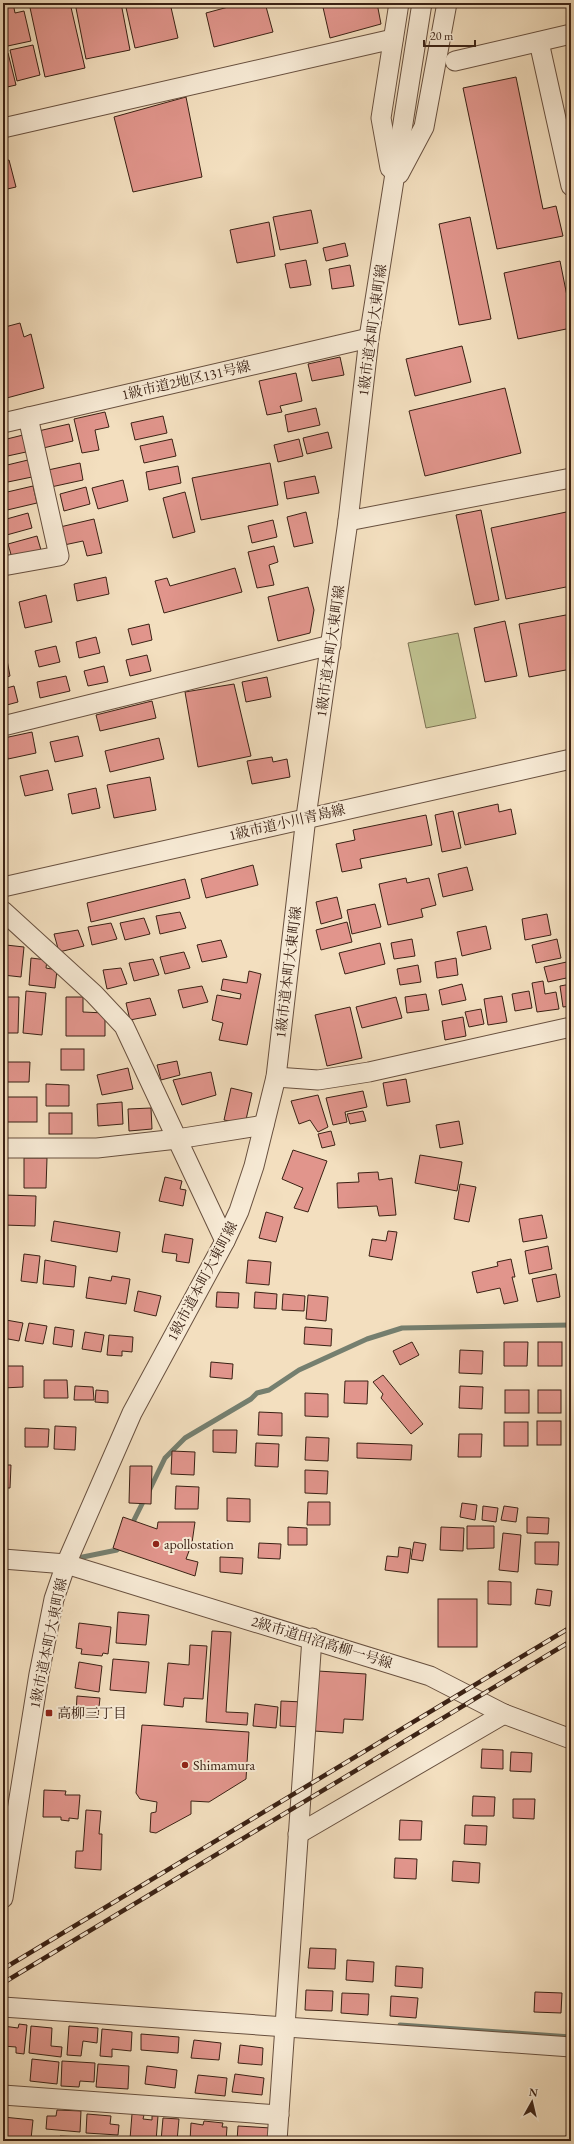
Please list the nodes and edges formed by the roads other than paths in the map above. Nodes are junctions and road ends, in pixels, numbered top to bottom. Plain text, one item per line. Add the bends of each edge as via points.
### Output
1 (399, 3) edge
2 (422, 3) edge
3 (447, 3) edge
4 (571, 34) edge
5 (393, 39) junction
6 (539, 42) junction
7 (455, 61) dead end
8 (3, 128) edge
9 (392, 186) junction
10 (571, 186) edge
11 (369, 338) junction
12 (28, 417) junction
13 (3, 423) edge
14 (571, 478) edge
15 (348, 521) junction
16 (3, 566) edge
17 (331, 645) junction
18 (3, 726) edge
19 (571, 759) edge
20 (306, 818) junction
21 (3, 887) edge
22 (3, 911) edge
23 (571, 1027) edge
24 (276, 1077) junction
25 (264, 1126) junction
26 (177, 1139) junction
27 (3, 1148) edge
28 (225, 1241) junction
29 (3, 1559) edge
30 (66, 1564) junction
31 (312, 1638) junction
32 (504, 1714) junction
33 (571, 1739) edge
34 (298, 1834) junction
35 (7, 1859) edge
36 (3, 1898) edge
37 (3, 2007) edge
38 (285, 2026) junction
39 (571, 2047) edge
40 (3, 2095) edge
41 (279, 2115) junction
42 (277, 2141) edge

1 - 5 street
2 - 9 street, 1級市道本町大東町線
3 - 9 street via 424,127
4 - 6 street
5 - 8 street
5 - 9 street via 381,118
6 - 7 street
6 - 10 street
9 - 11 street, 1級市道本町大東町線
11 - 12 street, 1級市道2地区131号線
11 - 15 street, 1級市道本町大東町線
12 - 13 street, 1級市道2地区131号線
12 - 16 street via 58,556
14 - 15 street
15 - 17 street, 1級市道本町大東町線
17 - 18 street
17 - 20 street, 1級市道本町大東町線
19 - 20 street, 1級市道小川青島線
20 - 21 street, 1級市道小川青島線
20 - 24 street, 1級市道本町大東町線
22 - 26 street via 94,994 124,1026
23 - 24 street via 369,1072 318,1080
24 - 25 street, 1級市道本町大東町線
25 - 26 street
25 - 28 street, 1級市道本町大東町線 via 254,1166
26 - 27 street via 97,1148
26 - 28 street
28 - 30 street, 1級市道本町大東町線 via 132,1413
29 - 30 street, 2級市道田沼高柳一号線
30 - 31 street, 2級市道田沼高柳一号線
30 - 35 street, 1級市道本町大東町線 via 54,1599 38,1674
31 - 32 street, 2級市道田沼高柳一号線 via 430,1676
31 - 34 street
32 - 33 street, 2級市道田沼高柳一号線
32 - 34 street
34 - 38 street
35 - 36 street, 1級市道本町大東町線
37 - 38 street
38 - 39 street
38 - 41 street
40 - 41 street
41 - 42 street

